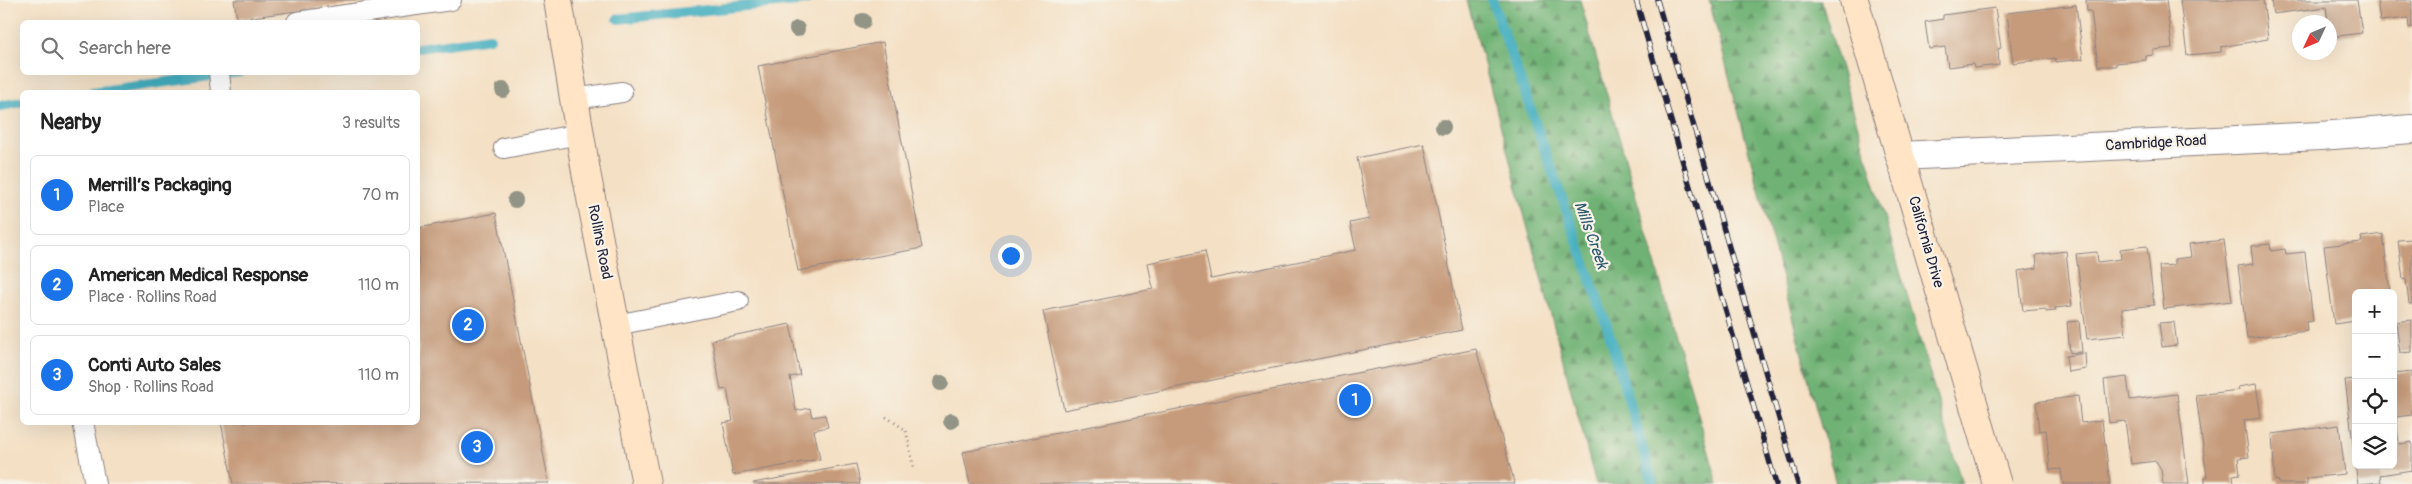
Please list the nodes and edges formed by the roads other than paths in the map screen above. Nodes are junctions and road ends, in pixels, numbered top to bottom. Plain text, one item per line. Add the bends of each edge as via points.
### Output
1 (450, 0) edge
2 (558, 0) edge
3 (1854, 0) edge
4 (311, 20) edge
5 (218, 75) edge
6 (220, 90) edge
7 (622, 92) dead end
8 (574, 99) junction
9 (2412, 129) edge
10 (580, 134) junction
11 (504, 148) dead end
12 (1900, 156) junction
13 (738, 301) dead end
14 (616, 325) junction
15 (84, 425) edge
16 (95, 484) edge
17 (646, 484) edge
18 (1996, 484) edge

1 - 4 lane
2 - 8 main road, Rollins Road
3 - 12 main road, California Drive
5 - 6 lane
7 - 8 lane
8 - 10 main road, Rollins Road
9 - 12 street, Cambridge Road
10 - 11 lane
10 - 14 main road, Rollins Road
12 - 18 main road, California Drive
13 - 14 lane
14 - 17 main road, Rollins Road
15 - 16 lane

